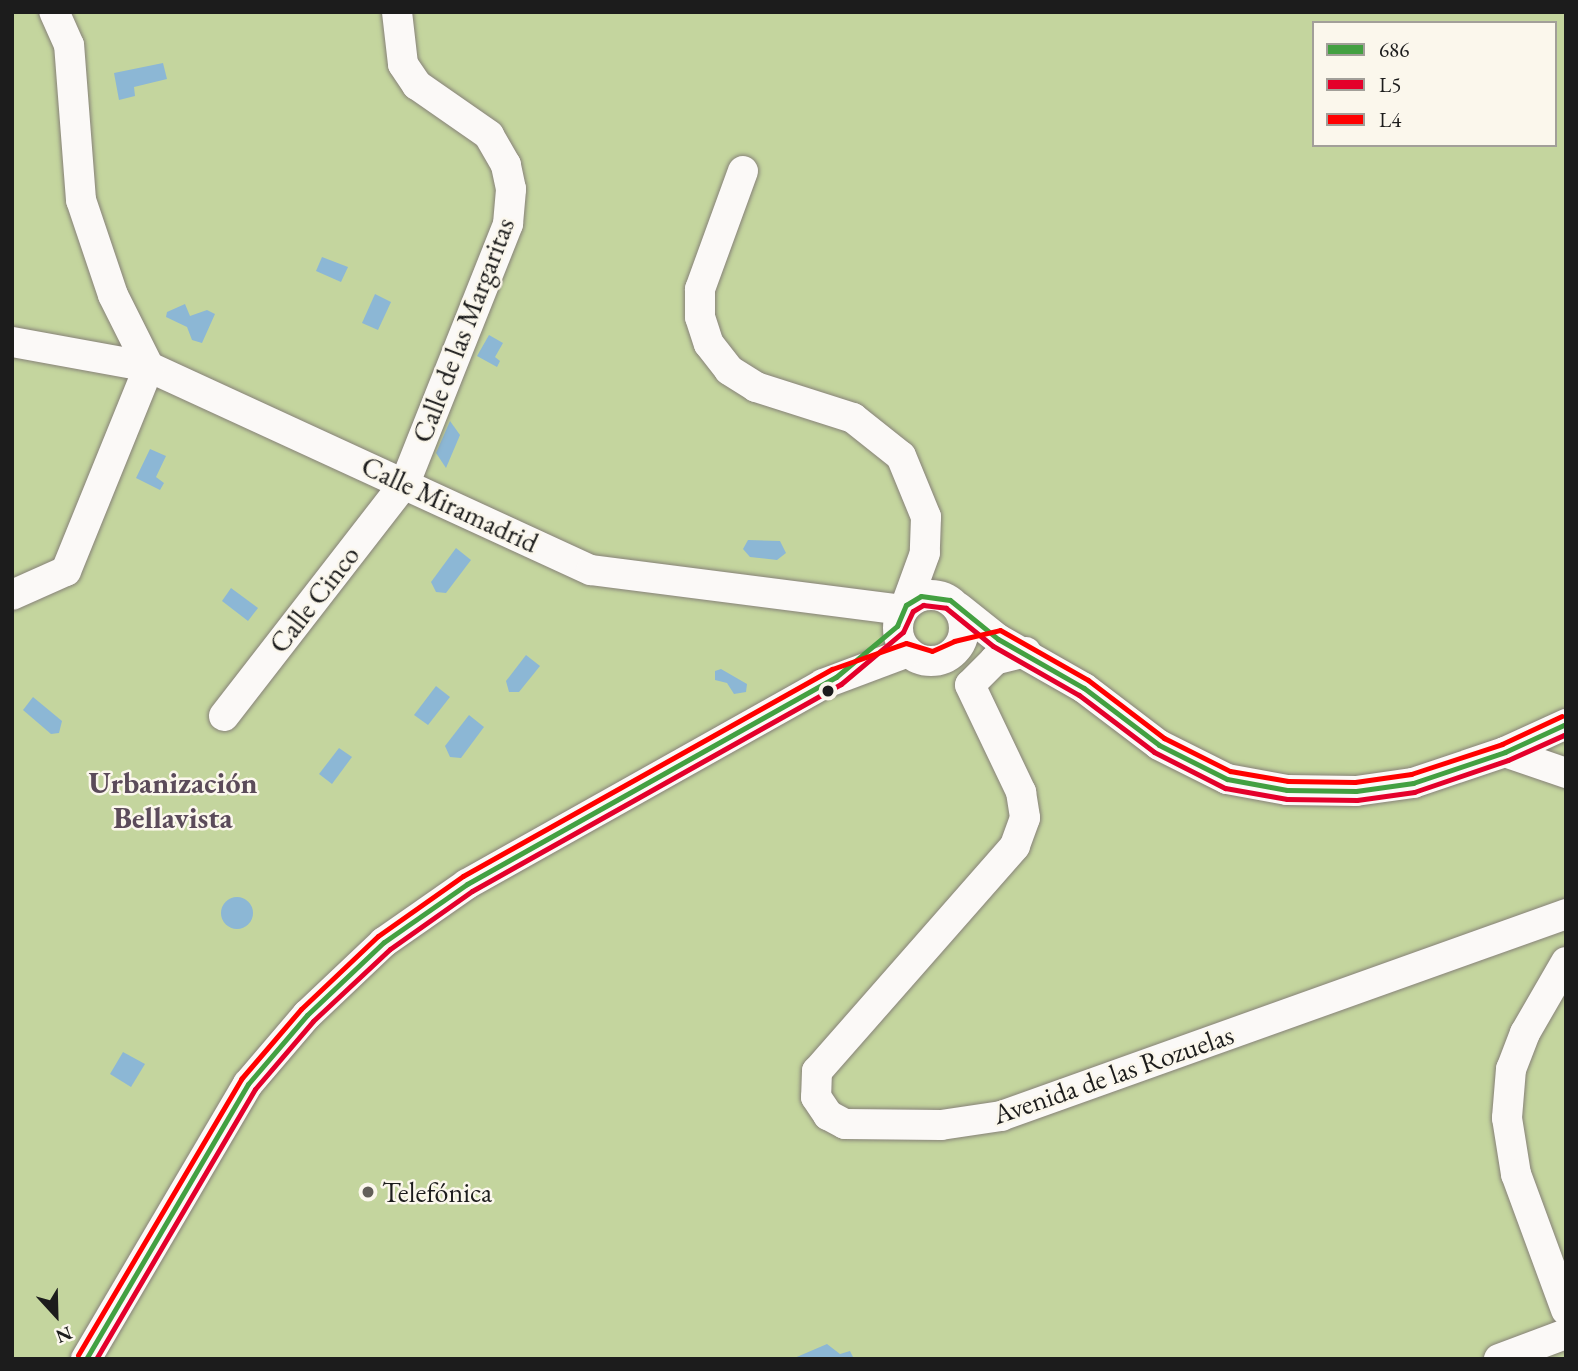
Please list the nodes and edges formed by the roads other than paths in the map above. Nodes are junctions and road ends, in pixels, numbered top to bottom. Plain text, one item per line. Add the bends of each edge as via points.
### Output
1 (54, 12) edge
2 (397, 12) edge
3 (743, 171) dead end
4 (12, 342) edge
5 (149, 367) junction
6 (405, 483) junction
7 (925, 553) junction
8 (12, 595) edge
9 (949, 602) junction
10 (903, 623) junction
11 (998, 639) junction
12 (956, 650) junction
13 (1026, 652) junction
14 (970, 685) junction
15 (224, 716) dead end
16 (1566, 724) edge
17 (1505, 752) junction
18 (1566, 773) edge
19 (1566, 914) edge
20 (1566, 962) edge
21 (1566, 1310) edge
22 (1566, 1334) edge
23 (86, 1359) edge
24 (1499, 1359) edge

1 - 5 street via 69,45 81,200 113,295
2 - 6 street, Calle de las Margaritas via 403,64 418,85 489,135 506,166 511,190 508,224
3 - 7 street via 700,289 700,317 709,344 729,370 756,387 853,418 901,456 926,517
4 - 5 street, Calle Miramadrid
5 - 6 street, Calle Miramadrid
5 - 8 street via 66,571
6 - 10 street, Calle Miramadrid via 591,570
6 - 15 street, Calle Cinco
7 - 9 street
7 - 10 street
9 - 10 street via 921,596
9 - 11 street
9 - 12 street via 965,628
10 - 12 street via 932,661
10 - 23 street via 836,677 467,884 384,942 307,1015 248,1084
11 - 12 street
11 - 13 street
12 - 14 street, Avenida de las Rozuelas
13 - 14 street via 995,660
13 - 17 street via 1084,688 1159,745 1227,779 1287,790 1356,791 1435,777
14 - 19 street, Avenida de las Rozuelas via 1021,792 1026,818 1015,846 817,1071 816,1097 828,1115 845,1124 941,1125 1001,1116
16 - 17 street
17 - 18 street
20 - 21 street via 1525,1033 1511,1069 1507,1118 1516,1174
22 - 24 street

